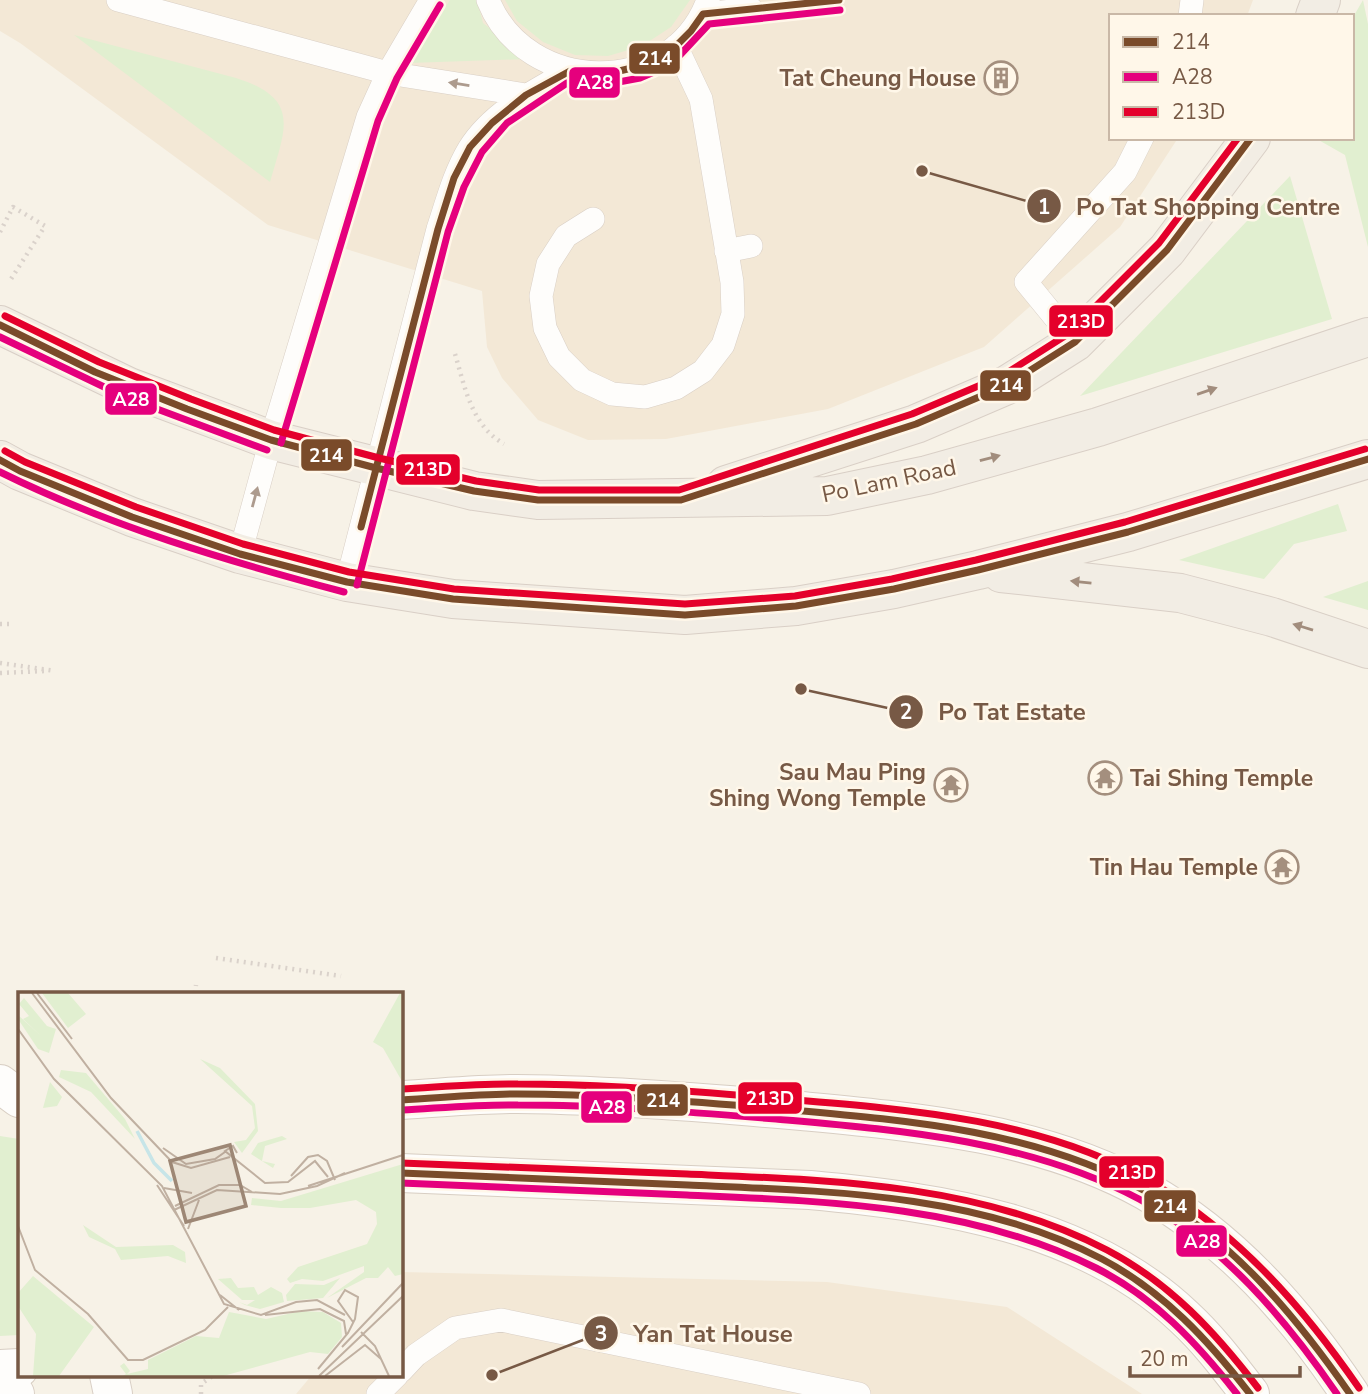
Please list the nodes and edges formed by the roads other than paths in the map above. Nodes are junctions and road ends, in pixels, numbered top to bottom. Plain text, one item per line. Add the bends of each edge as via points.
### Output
1 (118, 0) edge
2 (430, 0) edge
3 (488, 0) edge
4 (706, 7) edge
5 (751, 9) dead end
6 (676, 46) junction
7 (570, 71) junction
8 (388, 73) junction
9 (526, 95) junction
10 (1141, 140) edge
11 (1250, 140) edge
12 (593, 219) dead end
13 (751, 246) dead end
14 (726, 251) junction
15 (0, 325) edge
16 (1368, 337) edge
17 (1075, 342) junction
18 (271, 440) junction
19 (1368, 459) edge
20 (0, 460) edge
21 (376, 468) junction
22 (681, 500) junction
23 (240, 554) junction
24 (978, 570) junction
25 (347, 582) junction
26 (1368, 649) edge
27 (0, 1084) edge
28 (18, 1097) edge
29 (402, 1100) edge
30 (0, 1106) edge
31 (18, 1107) edge
32 (402, 1173) edge
33 (18, 1368) edge
34 (0, 1369) edge
35 (402, 1370) edge
36 (109, 1376) edge
37 (396, 1376) edge
38 (0, 1378) edge
39 (15, 1394) edge
40 (113, 1394) edge
41 (378, 1394) edge
42 (859, 1394) edge
43 (1250, 1394) edge
44 (1350, 1394) edge

1 - 8 lane
2 - 8 lane
3 - 7 lane via 508,34 537,57
4 - 5 lane
4 - 6 lane
6 - 7 lane via 644,65 607,74
6 - 14 lane via 701,99
7 - 9 lane
9 -> 8 lane
8 - 18 lane via 368,117
9 - 21 lane via 470,147 454,178
10 - 17 lane via 1125,172 1026,282
11 - 17 main road via 1167,250
12 - 14 lane via 566,236 548,264 541,296 545,328 559,357 582,380 612,394 645,397 676,388 703,371 723,345 733,314
13 - 14 lane
15 - 18 main road, Po Lam Road via 129,387
22 -> 16 main road, Po Lam Road via 827,496 927,475 1098,427
17 - 22 main road via 1007,384 916,424
18 - 21 main road, Po Lam Road
23 -> 18 lane
19 - 24 main road via 1128,532
20 - 23 main road via 132,517
21 - 22 main road, Po Lam Road via 474,491 538,500
21 - 25 lane
23 - 25 main road
24 - 25 main road via 796,607 685,615 453,599
26 -> 24 main road via 1180,593
27 - 28 main road
29 - 44 main road via 516,1094 744,1107 874,1118 1042,1148 1099,1167 1146,1191 1230,1250 1300,1325
30 - 31 main road
32 - 43 main road via 810,1190 976,1214 1096,1256 1141,1283 1183,1316
33 - 34 main road
35 - 42 lane via 455,1328 501,1320
36 - 40 main road
37 - 41 lane
38 - 39 main road

